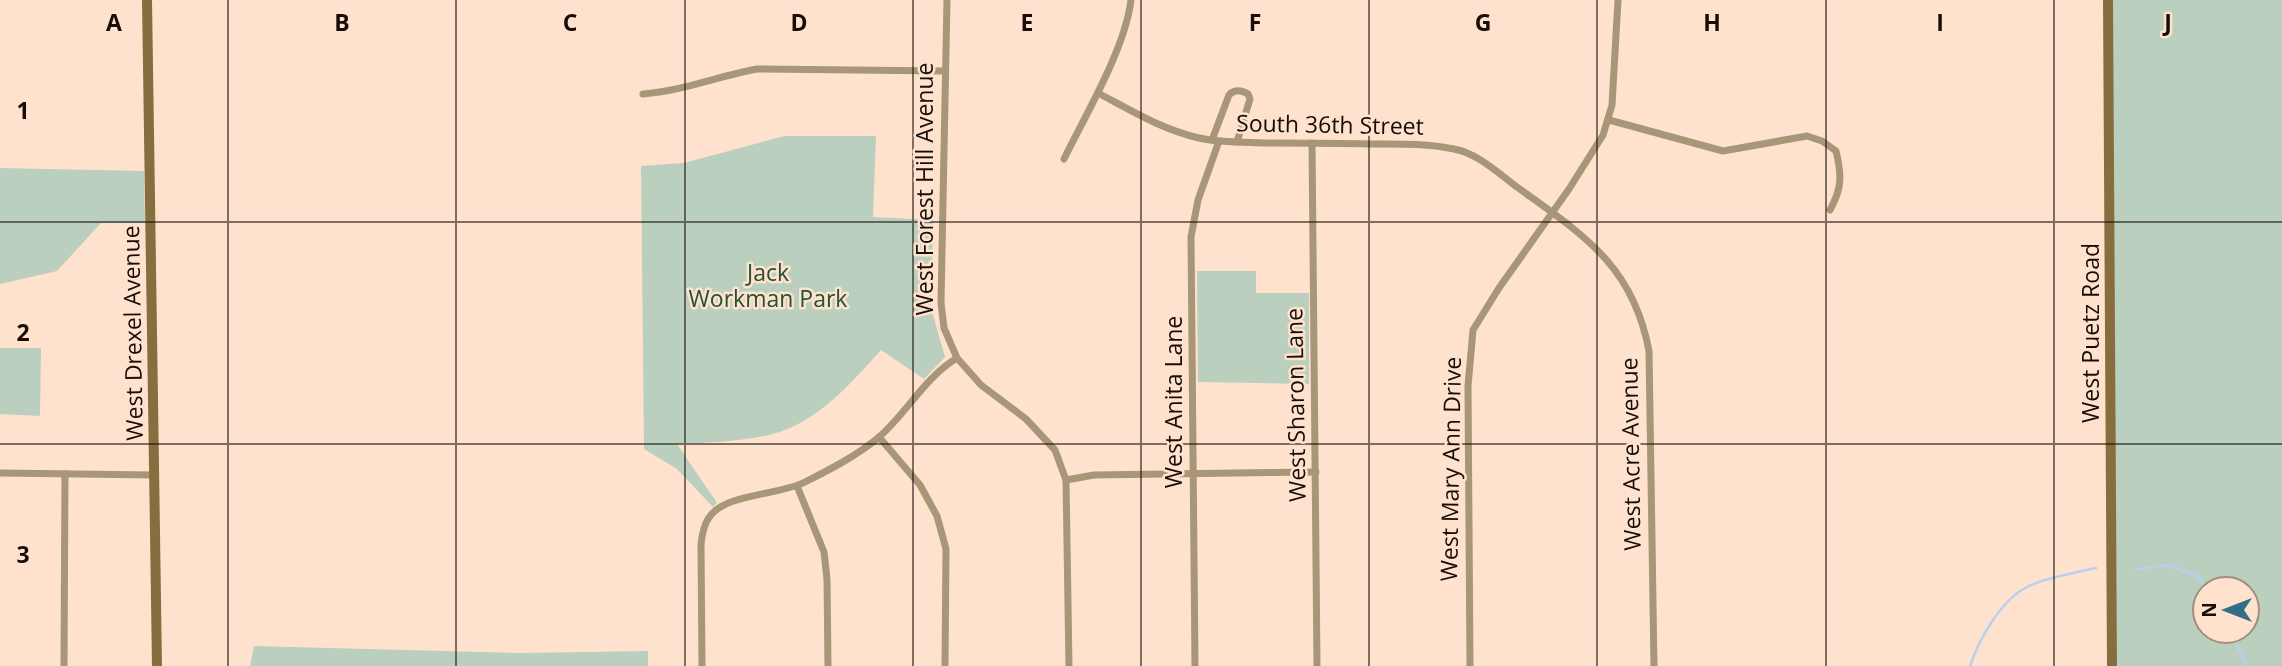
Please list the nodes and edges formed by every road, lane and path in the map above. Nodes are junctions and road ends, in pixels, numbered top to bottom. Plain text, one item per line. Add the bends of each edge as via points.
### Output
1 (147, 0) edge
2 (947, 0) edge
3 (1131, 0) edge
4 (1618, 0) edge
5 (2108, 0) edge
6 (945, 71) junction
7 (1098, 93) junction
8 (643, 94) dead end
9 (1609, 120) junction
10 (1216, 141) junction
11 (1237, 142) junction
12 (1312, 143) junction
13 (1064, 159) dead end
14 (1830, 211) dead end
15 (1552, 212) junction
16 (957, 358) junction
17 (879, 438) junction
18 (1316, 472) junction
19 (0, 473) edge
20 (65, 474) junction
21 (1194, 474) junction
22 (154, 475) junction
23 (1066, 480) junction
24 (797, 486) junction
25 (65, 666) edge
26 (157, 666) edge
27 (702, 666) edge
28 (828, 666) edge
29 (945, 666) edge
30 (1069, 666) edge
31 (1195, 666) edge
32 (1317, 666) edge
33 (1470, 666) edge
34 (1654, 666) edge
35 (2112, 666) edge

1 - 22 street, West Drexel Avenue
2 - 6 street, West Forest Hill Avenue
3 - 7 street via 1124,32
4 - 9 street
5 - 35 street, West Puetz Road
6 - 8 street via 757,69 666,93
6 - 16 street, West Forest Hill Avenue via 941,303 944,328
7 - 10 street, South 36th Street via 1163,127
7 - 13 street
9 - 14 street via 1723,151 1807,136 1822,141 1836,151 1840,170 1840,192
9 - 15 street via 1597,147
10 - 11 street, South 36th Street
10 - 11 street, West Anita Lane via 1229,95 1241,91 1250,99
10 - 21 street, West Anita Lane via 1191,237
11 - 12 street, South 36th Street
12 - 15 street, South 36th Street via 1457,149 1483,162
12 - 18 street, West Sharon Lane
15 - 33 street, West Mary Ann Drive via 1474,330 1468,386
15 - 34 street, West Acre Avenue via 1609,261 1633,299 1645,333 1651,369
16 - 17 street via 929,379
16 - 23 street, West Forest Hill Avenue via 1055,450
17 - 24 street via 844,463
17 - 29 street via 920,485 937,516 946,548
18 - 21 street
18 - 32 street, West Sharon Lane
19 - 20 street
20 - 22 street
20 - 25 street
21 - 23 street via 1094,475
21 - 31 street, West Anita Lane
22 - 26 street, West Drexel Avenue
23 - 30 street, West Forest Hill Avenue
24 - 27 street via 728,502 709,516 701,544
24 - 28 street via 824,552

